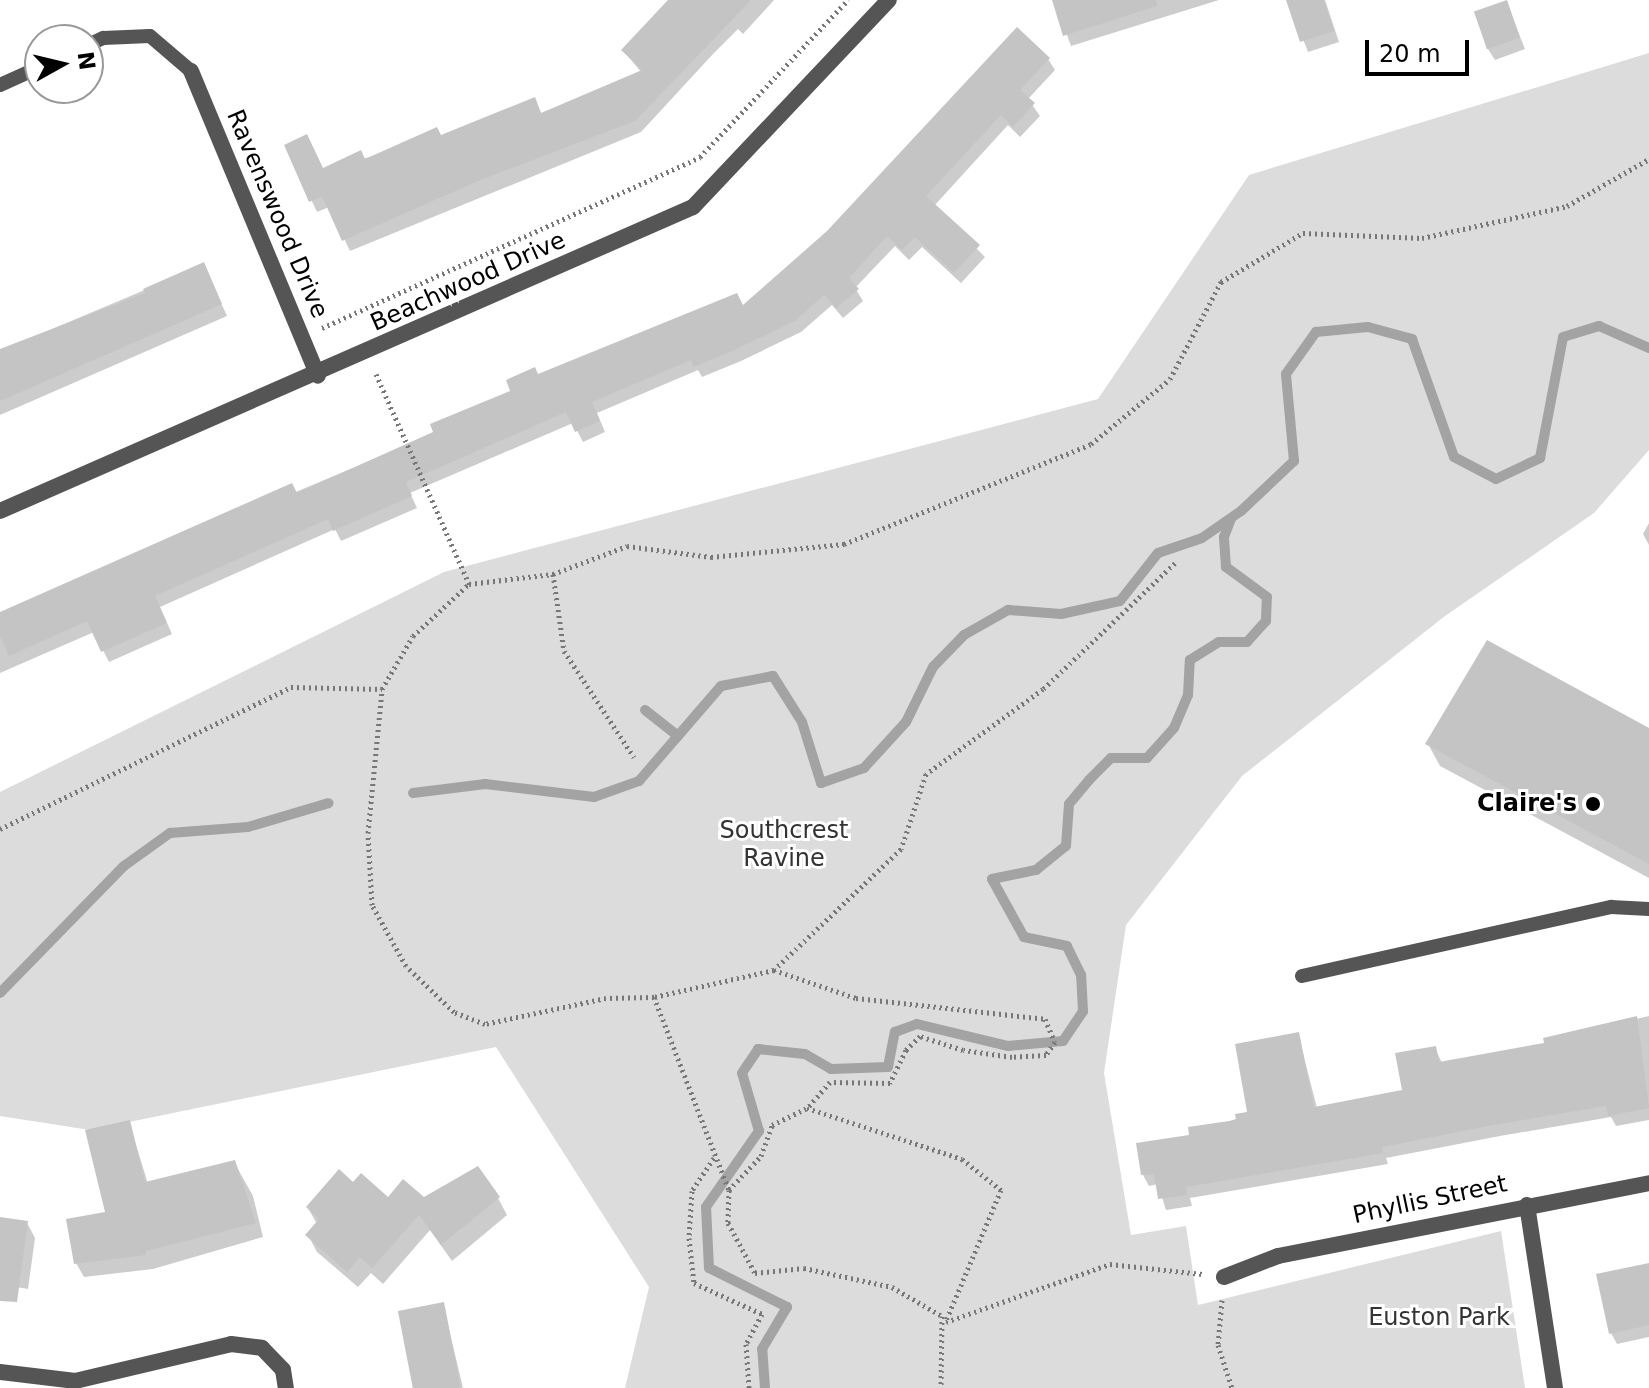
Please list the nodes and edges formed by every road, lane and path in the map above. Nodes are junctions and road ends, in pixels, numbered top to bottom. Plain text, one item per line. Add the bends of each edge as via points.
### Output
1 (848, 0) edge
2 (889, 0) edge
3 (104, 38) edge
4 (191, 71) joint
5 (24, 74) edge
6 (0, 85) edge
7 (1649, 159) edge
8 (302, 337) junction
9 (376, 374) dead end
10 (318, 376) junction
11 (0, 511) edge
12 (1175, 563) dead end
13 (553, 574) junction
14 (469, 584) junction
15 (382, 689) junction
16 (634, 757) dead end
17 (0, 829) edge
18 (1649, 909) edge
19 (774, 970) junction
20 (1302, 976) dead end
21 (654, 997) junction
22 (807, 1108) junction
23 (715, 1157) junction
24 (1649, 1183) edge
25 (729, 1190) junction
26 (1527, 1205) junction
27 (1224, 1277) junction
28 (945, 1322) junction
29 (0, 1372) edge
30 (286, 1388) edge
31 (749, 1388) edge
32 (941, 1388) edge
33 (1232, 1388) edge
34 (1555, 1388) edge

1 - 8 path via 700,157
2 - 10 street, Beachwood Drive via 693,207
3 - 4 lane via 150,36
4 - 8 street, Ravenswood Drive
5 - 6 lane
7 - 13 path via 1567,206 1422,238 1303,233 1221,282 1170,379 1091,444 844,544 711,557 627,546
8 - 10 street, Ravenswood Drive
9 - 14 path
10 - 11 street, Beachwood Drive
12 - 19 path via 1043,689 926,774 901,849
13 - 14 path
13 - 16 path via 564,651
14 - 15 path via 413,636
15 - 17 path via 291,687
15 - 21 path via 368,833 372,905 406,966 454,1012 485,1024 606,998
18 - 20 lane via 1611,907
19 - 21 path
19 - 22 path via 856,998 1045,1019 1055,1042 1046,1055 1012,1057 963,1050 920,1036 906,1050 890,1083 830,1082
21 - 23 path
22 - 25 path via 772,1125 761,1156
22 - 28 path via 962,1159 1001,1190
23 - 25 path
23 - 31 path via 692,1191 689,1238 694,1283 762,1314 746,1344
24 - 26 street, Phyllis Street
25 - 28 path via 728,1223 755,1273 804,1268 892,1287
26 - 27 street, Phyllis Street via 1278,1256
26 - 34 street
27 - 28 path via 1110,1264
27 - 33 path via 1218,1345
28 - 32 path
29 - 30 street via 75,1381 231,1344 262,1348 283,1370

